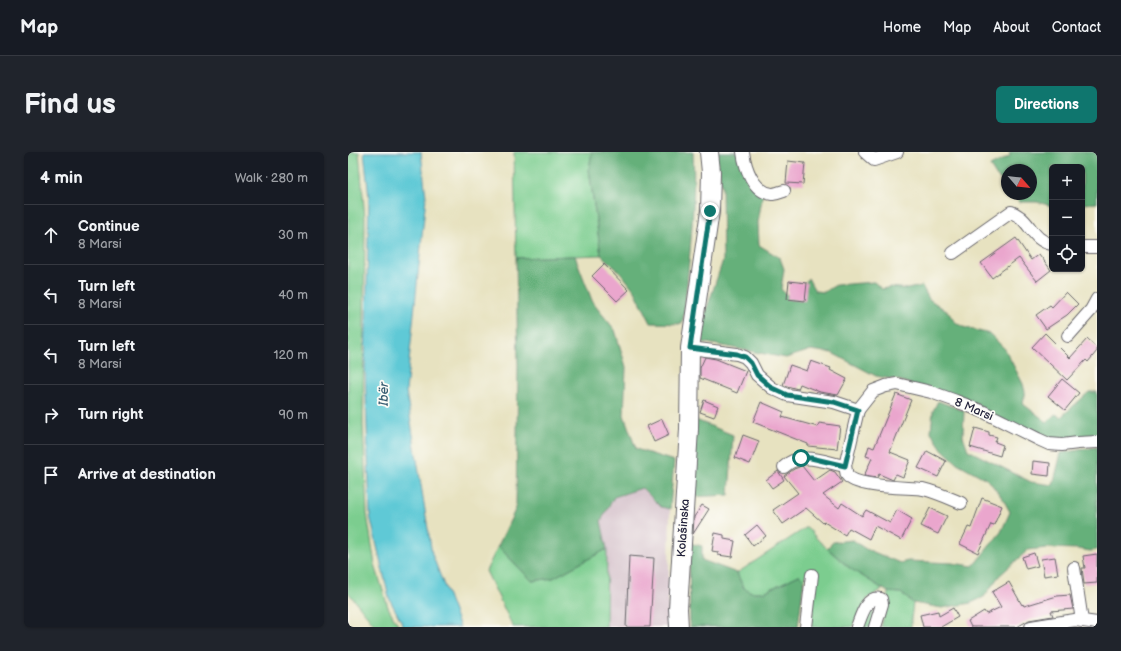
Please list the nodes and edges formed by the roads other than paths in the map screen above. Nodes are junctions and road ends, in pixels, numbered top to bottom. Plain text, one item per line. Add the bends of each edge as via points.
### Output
1 (708, 152) edge
2 (743, 152) edge
3 (865, 152) edge
4 (897, 152) edge
5 (784, 191) dead end
6 (1049, 243) edge
7 (1085, 247) edge
8 (1097, 247) edge
9 (953, 253) dead end
10 (1097, 299) edge
11 (1068, 336) dead end
12 (690, 348) junction
13 (858, 410) junction
14 (1097, 442) edge
15 (845, 466) junction
16 (784, 467) dead end
17 (961, 503) dead end
18 (1074, 568) dead end
19 (812, 575) dead end
20 (1082, 620) junction
21 (1097, 623) edge
22 (679, 627) edge
23 (806, 627) edge
24 (857, 627) edge
25 (875, 627) edge
26 (1031, 627) edge

1 - 12 main road, Kolašinska via 711,172 710,211
2 - 5 street via 745,166 761,190 772,194
3 - 4 street via 874,160
6 - 9 street via 1035,235 1020,217 1011,212
7 - 8 street
10 - 11 street via 1091,310
12 - 13 street via 737,354 745,357 757,375 772,388 787,395 834,402
12 - 22 main road, Kolašinska via 689,429
13 - 14 street, 8 Marsi via 873,391 898,384 931,392 984,412 1049,444
13 - 15 street, 8 Marsi
15 - 16 street via 801,458 789,462
15 - 17 street via 847,475 859,483 923,490
18 - 20 street
19 - 23 street
20 - 21 street
20 - 26 street
24 - 25 street via 870,601 877,598 881,599 882,604

